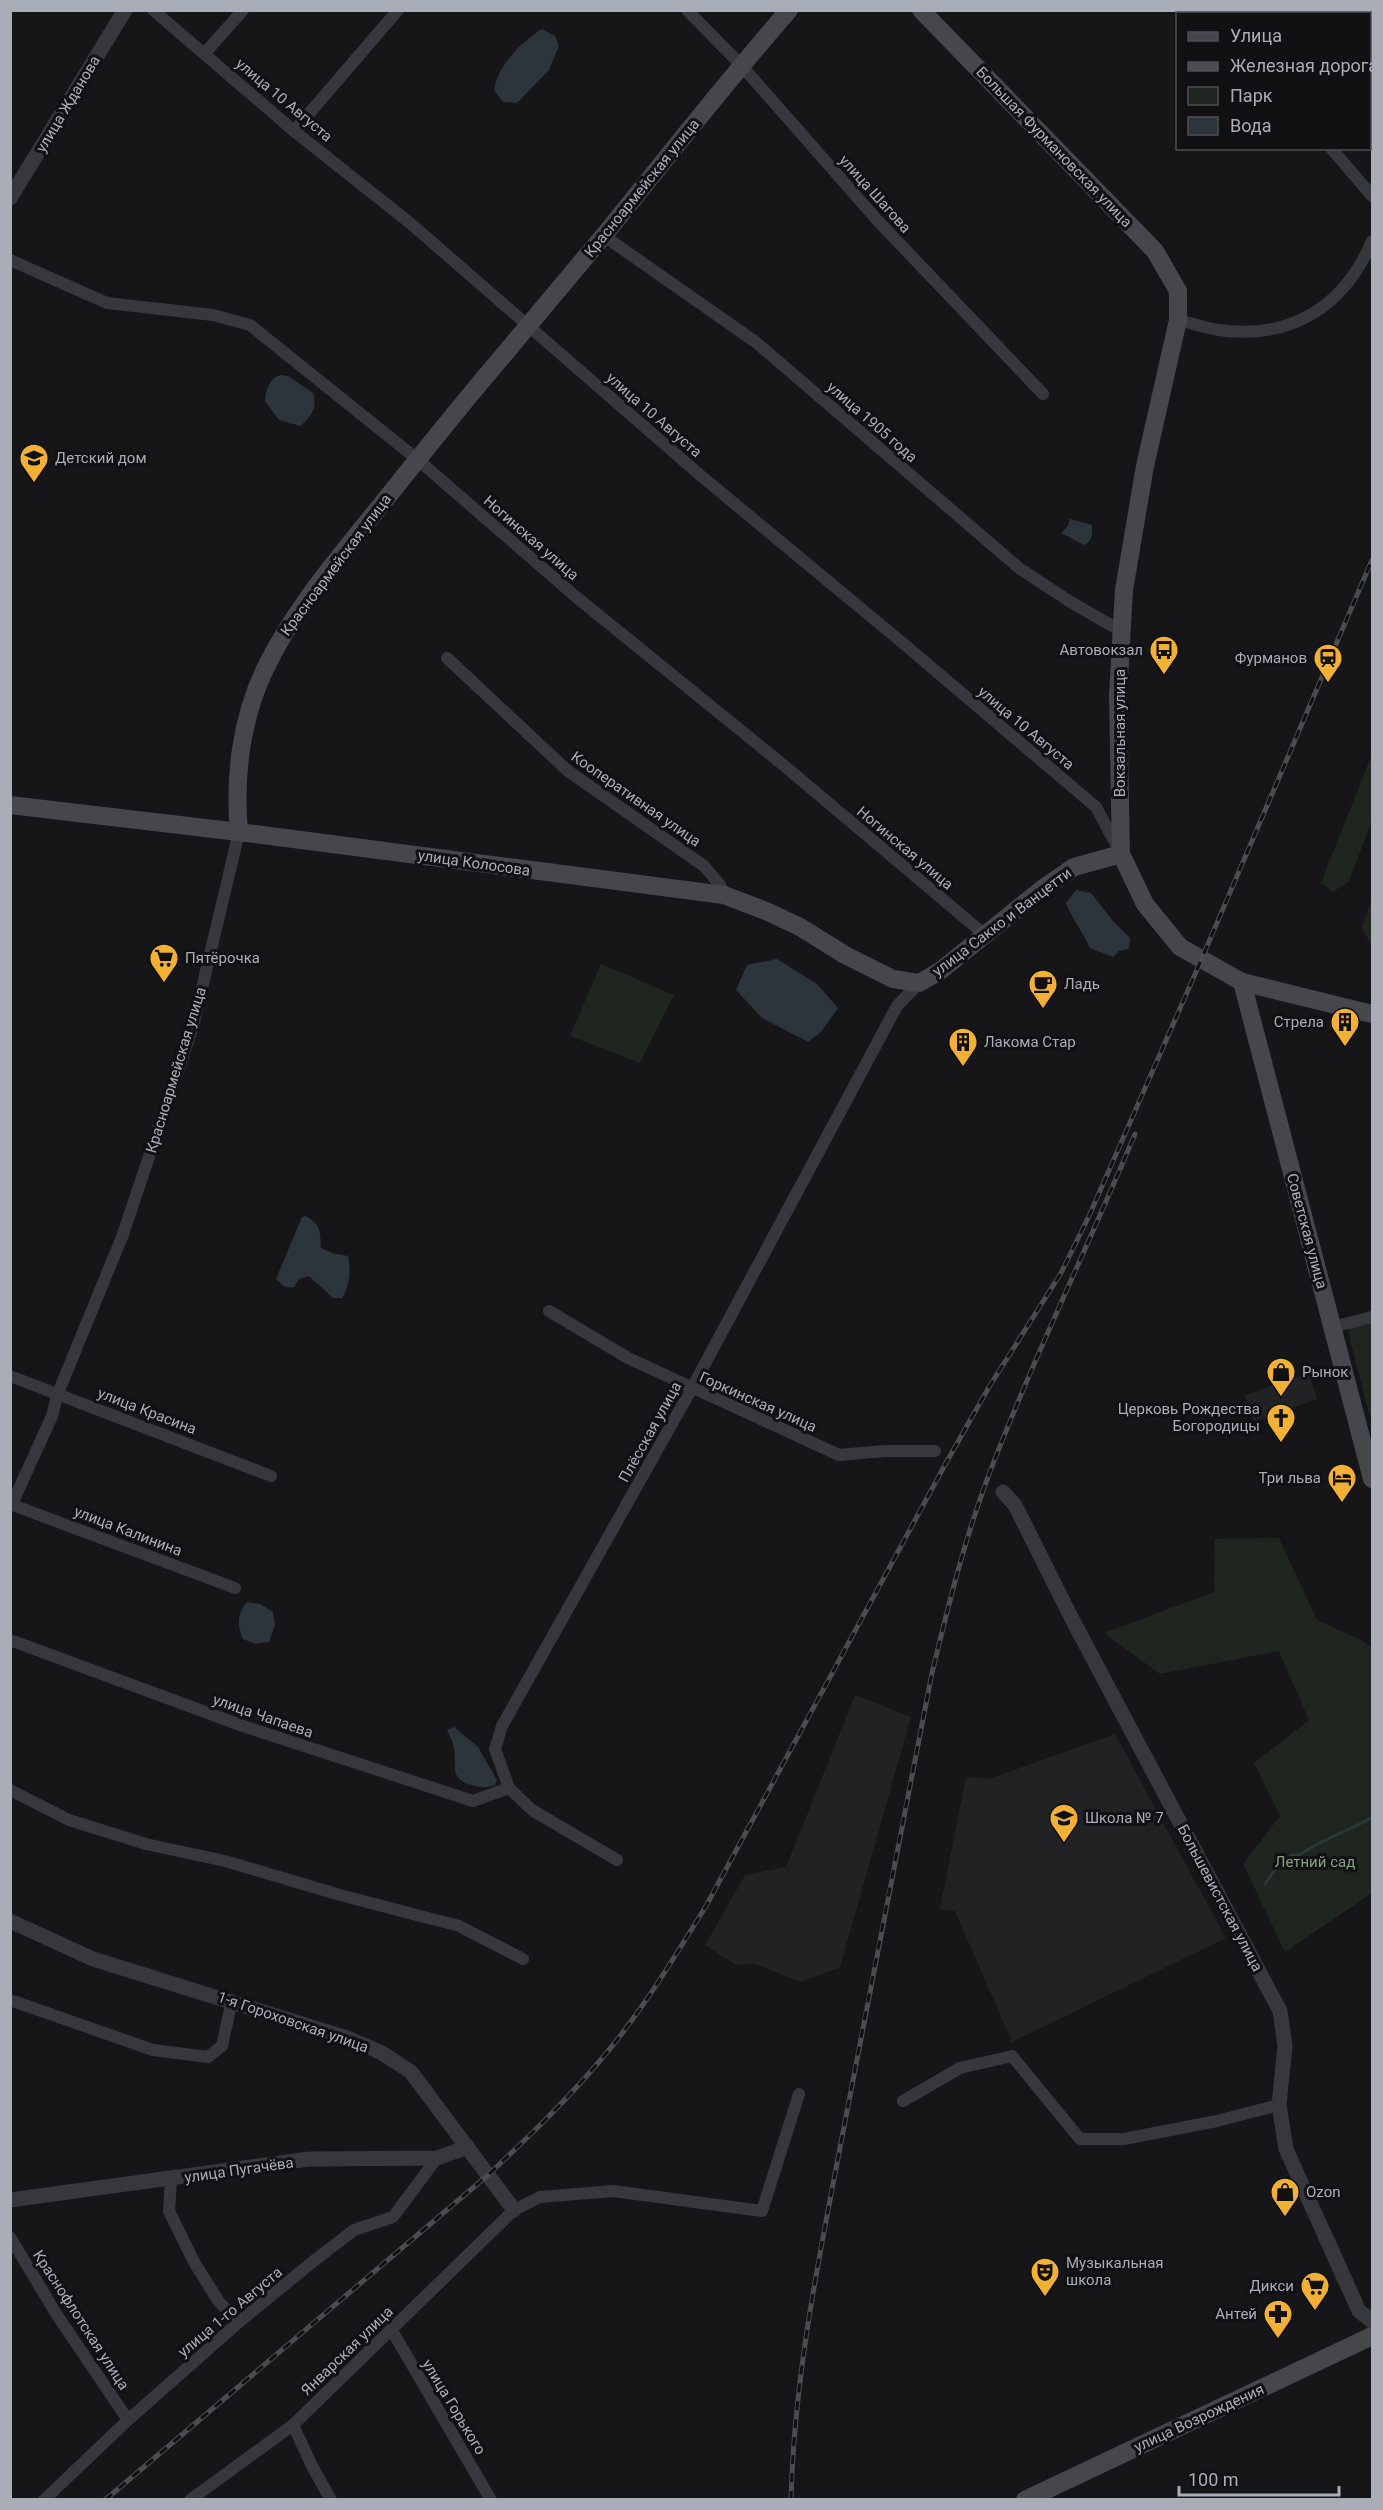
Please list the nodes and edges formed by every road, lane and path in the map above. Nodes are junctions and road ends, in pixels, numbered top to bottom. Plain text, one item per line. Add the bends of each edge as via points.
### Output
1 (125, 10) edge
2 (153, 10) edge
3 (243, 10) edge
4 (398, 10) edge
5 (687, 10) edge
6 (789, 10) edge
7 (921, 10) edge
8 (205, 53) junction
9 (741, 65) junction
10 (294, 131) junction
11 (1333, 150) edge
12 (1372, 196) edge
13 (10, 198) edge
14 (604, 236) junction
15 (1372, 241) edge
16 (10, 260) edge
17 (1178, 291) joint
18 (1178, 320) junction
19 (529, 324) junction
20 (1044, 394) dead end
21 (417, 459) junction
22 (1121, 631) junction
23 (447, 658) dead end
24 (10, 805) edge
25 (239, 832) junction
26 (1121, 854) junction
27 (724, 895) junction
28 (985, 935) junction
29 (1242, 982) junction
30 (919, 983) junction
31 (1372, 1014) edge
32 (549, 1311) dead end
33 (1372, 1317) edge
34 (1333, 1327) junction
35 (10, 1376) edge
36 (692, 1388) junction
37 (58, 1393) junction
38 (935, 1451) dead end
39 (271, 1476) dead end
40 (1372, 1479) edge
41 (1003, 1492) dead end
42 (11, 1504) edge
43 (235, 1588) dead end
44 (10, 1640) edge
45 (509, 1788) junction
46 (10, 1790) edge
47 (617, 1860) dead end
48 (10, 1921) edge
49 (523, 1959) dead end
50 (10, 2000) edge
51 (232, 2000) junction
52 (799, 2094) dead end
53 (903, 2101) dead end
54 (1279, 2105) junction
55 (468, 2147) junction
56 (437, 2158) junction
57 (171, 2180) junction
58 (10, 2200) edge
59 (514, 2210) junction
60 (10, 2237) edge
61 (1372, 2321) edge
62 (239, 2322) junction
63 (391, 2329) junction
64 (1372, 2336) edge
65 (128, 2420) junction
66 (293, 2425) junction
67 (44, 2499) edge
68 (190, 2499) edge
69 (331, 2499) edge
70 (491, 2499) edge
71 (1025, 2499) edge

1 - 13 street, улица Жданова
2 - 8 street, улица 10 Августа
3 - 8 street
4 - 10 street
5 - 9 street, улица Шагова
6 - 9 main road, Красноармейская улица
7 - 17 main road, Большая Фурмановская улица via 1155,250
8 - 10 street, улица 10 Августа
9 - 14 main road, Красноармейская улица
9 - 20 street, улица Шагова via 878,221
10 - 19 street, улица 10 Августа
11 - 12 street
14 - 19 main road, Красноармейская улица
14 - 22 street, улица 1905 года via 757,343 1020,568
15 - 18 street via 1363,264 1330,302 1303,322 1258,332 1218,330
16 - 21 street, Ногинская улица via 107,303 213,315 250,326
17 - 18 main road, Вокзальная улица
18 - 22 main road, Вокзальная улица via 1145,466
19 - 21 main road, Красноармейская улица
19 - 26 street, улица 10 Августа via 700,475 1096,807
21 - 25 main road, Красноармейская улица via 310,596 263,671 238,764
21 - 28 street, Ногинская улица via 575,596
22 - 26 main road, Вокзальная улица
23 - 27 street, Кооперативная улица via 567,771 704,866
24 - 25 main road, улица Колосова
25 - 27 main road, улица Колосова
25 - 37 street, Красноармейская улица via 193,1026 122,1237
26 - 28 main road, улица Сакко и Ванцетти via 1074,867
26 - 29 main road, Вокзальная улица via 1145,904 1180,947
27 - 30 main road, улица Колосова via 766,910 893,979
28 - 30 main road, улица Сакко и Ванцетти
29 - 31 main road, Вокзальная улица
29 - 34 main road, Советская улица
30 - 36 street, Плёсская улица via 897,1006
32 - 36 street, Горкинская улица via 628,1358
33 - 34 street
34 - 40 main road, Советская улица
35 - 37 street, улица Красина
36 - 38 street, Горкинская улица via 839,1455
36 - 45 street, Плёсская улица via 502,1726 495,1749
37 - 39 street, улица Красина
37 - 42 street, Красноармейская улица via 52,1416
41 - 54 street, Большевистская улица via 1015,1505 1280,2011 1285,2046
42 - 43 street, улица Калинина
44 - 45 street, улица Чапаева via 243,1726 473,1801
45 - 47 street, Плёсская улица via 532,1810
46 - 49 street via 69,1820 146,1844 225,1861 459,1926
48 - 51 street, 1-я Гороховская улица via 93,1959
50 - 51 street via 153,2050 208,2057 222,2046
51 - 55 street, 1-я Гороховская улица via 382,2053 411,2072
52 - 59 street, Январская улица via 762,2211 613,2192 540,2197
53 - 54 street via 960,2068 1012,2056 1080,2139 1124,2139
54 - 61 street, Большевистская улица via 1286,2149 1359,2311
55 - 56 street, улица Пугачёва
55 - 59 street, 1-я Гороховская улица
56 - 57 street, улица Пугачёва via 309,2159
56 - 62 street, улица 1-го Августа via 393,2217 354,2230
57 - 58 street, улица Пугачёва
57 - 62 street via 169,2211 219,2302
59 - 63 street, Январская улица
60 - 65 street, Краснофлотская улица
62 - 65 street, улица 1-го Августа
63 - 66 street, Январская улица
63 - 70 street, улица Горького
64 - 71 main road, улица Возрождения
65 - 67 street, улица 1-го Августа
66 - 68 street, Январская улица
66 - 69 street

